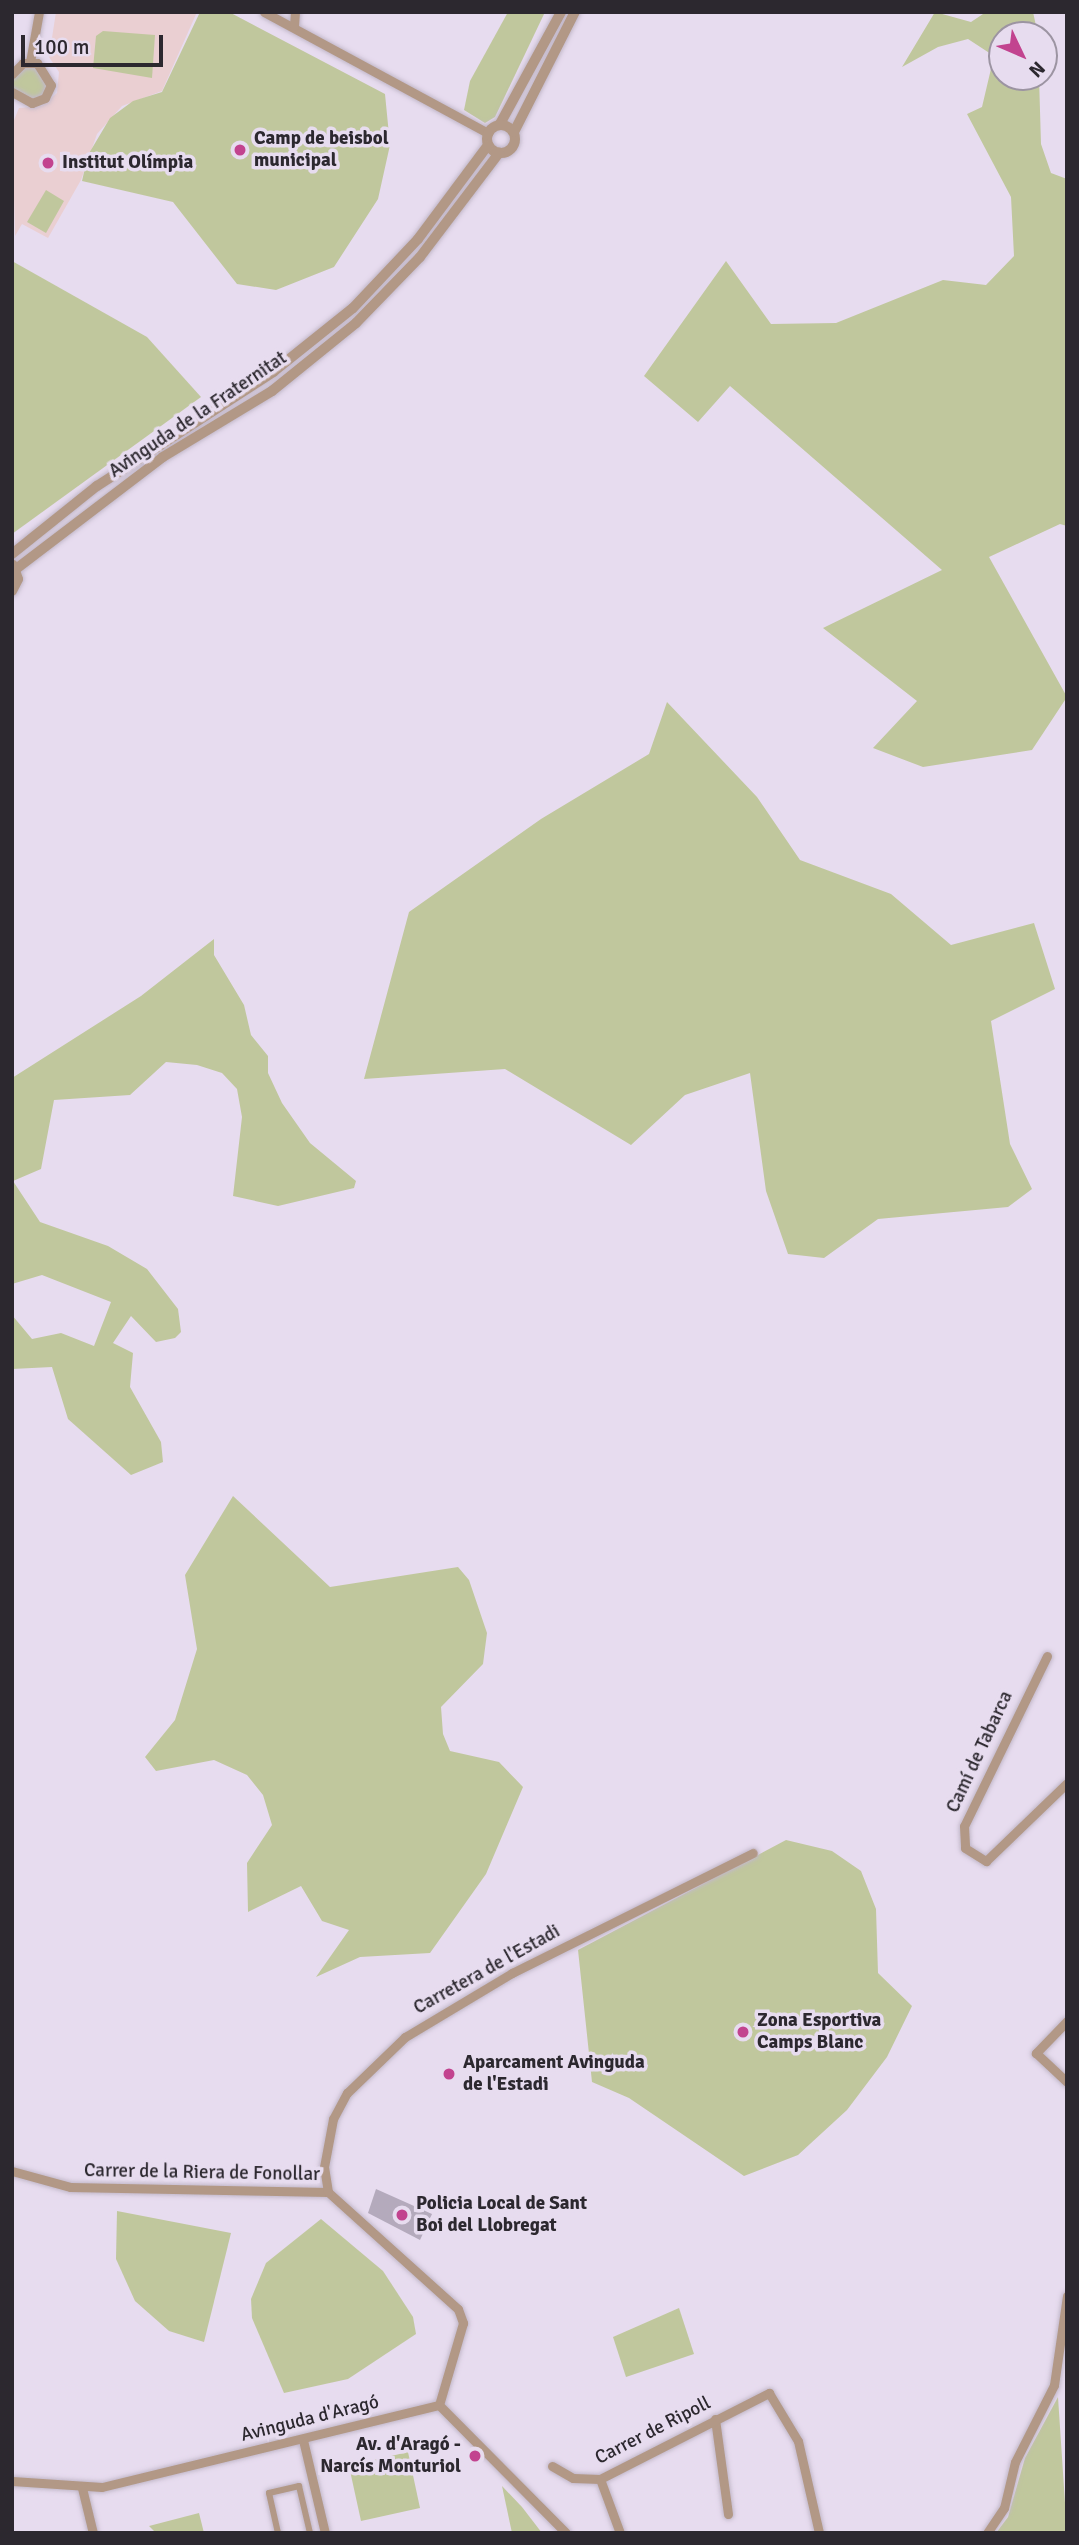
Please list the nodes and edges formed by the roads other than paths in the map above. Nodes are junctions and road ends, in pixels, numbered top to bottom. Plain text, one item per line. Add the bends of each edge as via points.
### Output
1 (39, 12) edge
2 (264, 12) edge
3 (295, 12) edge
4 (561, 12) edge
5 (575, 12) edge
6 (293, 26) junction
7 (30, 62) junction
8 (12, 74) edge
9 (12, 92) edge
10 (500, 124) junction
11 (514, 132) junction
12 (488, 133) junction
13 (488, 145) junction
14 (499, 153) junction
15 (12, 554) edge
16 (14, 567) edge
17 (12, 591) edge
18 (1046, 1656) dead end
19 (1067, 1783) edge
20 (753, 1853) dead end
21 (1066, 2024) edge
22 (1067, 2082) edge
23 (12, 2171) edge
24 (328, 2193) junction
25 (1066, 2301) edge
26 (439, 2405) junction
27 (715, 2419) junction
28 (303, 2440) junction
29 (552, 2466) dead end
30 (600, 2479) junction
31 (12, 2481) edge
32 (82, 2488) junction
33 (728, 2514) dead end
34 (93, 2533) edge
35 (278, 2533) edge
36 (310, 2533) edge
37 (325, 2533) edge
38 (566, 2533) edge
39 (620, 2533) edge
40 (819, 2533) edge
41 (987, 2533) edge

1 - 7 street
2 - 6 street
3 - 6 street
4 - 10 street
5 - 11 street
6 - 12 street
7 - 8 street
7 - 9 street via 48,71 49,92 32,103
10 - 11 street
10 - 12 street
11 - 14 street via 513,147
12 - 13 street
13 - 14 street
13 - 15 street, Avinguda de la Fraternitat via 418,239 353,308 273,372 155,444
14 - 16 street, Avinguda de la Fraternitat via 420,257 356,323 272,391 163,457
16 - 17 street
18 - 19 street, Camí de Tabarca via 964,1826 965,1848 978,1862 998,1851
20 - 24 street, Carretera de l'Estadi via 512,1973 405,2037 347,2093 333,2119 324,2167
21 - 22 street via 1037,2057
23 - 24 street, Carrer de la Riera de Fonollar via 70,2187
24 - 26 street, Carrer de la Riera de Fonollar via 458,2309 463,2323
25 - 41 street via 1054,2385 1015,2462 1004,2508
26 - 28 street, Avinguda d'Aragó
26 - 38 street
27 - 30 street, Carrer de Ripoll
27 - 33 street
27 - 40 street, Carrer de Ripoll via 769,2393 798,2441
28 - 32 street, Avinguda d'Aragó
28 - 37 street
29 - 30 street, Carrer de Ripoll via 573,2478
30 - 39 street
31 - 32 street, Avinguda d'Aragó
32 - 34 street
35 - 36 street via 268,2493 299,2486

